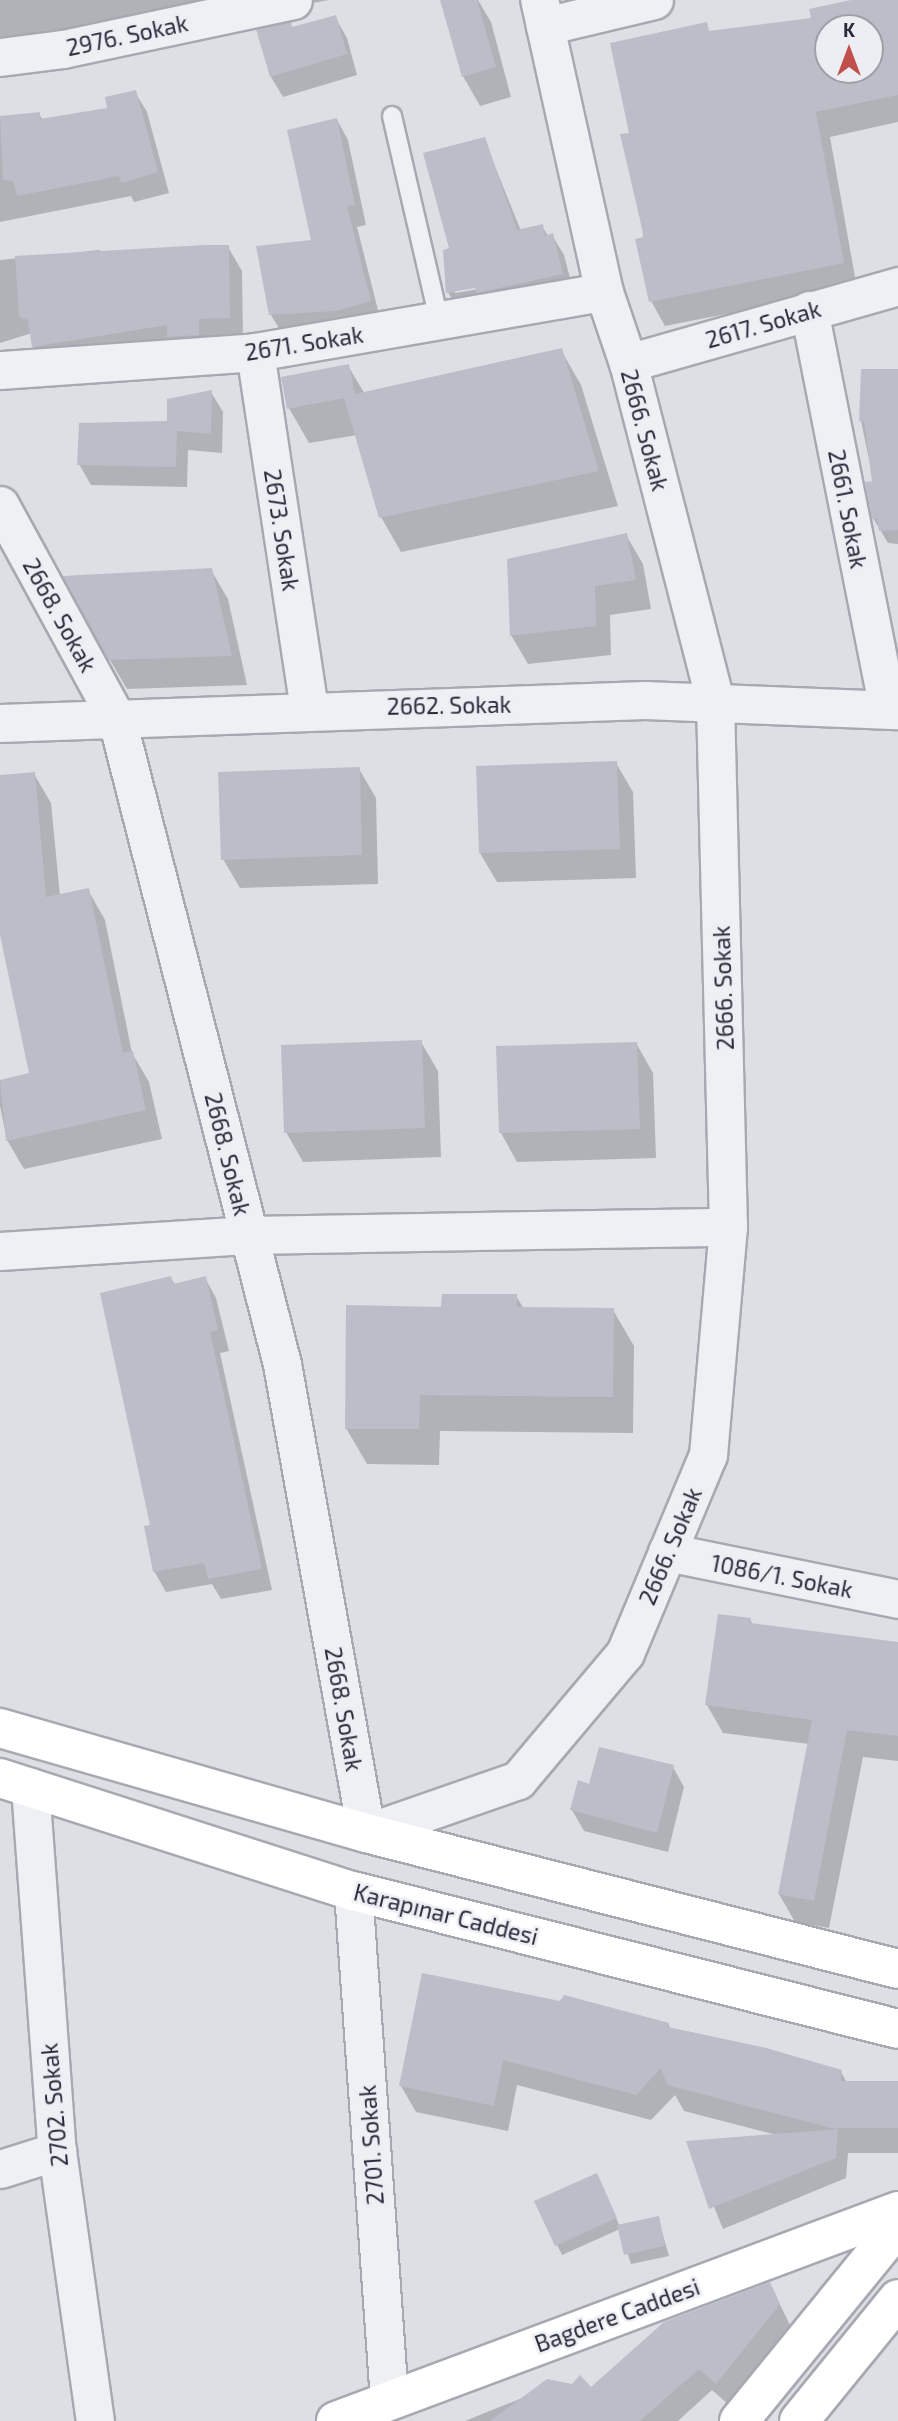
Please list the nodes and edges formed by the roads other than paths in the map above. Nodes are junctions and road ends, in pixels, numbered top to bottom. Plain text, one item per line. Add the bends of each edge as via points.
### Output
1 (293, 0) edge
2 (654, 0) edge
3 (542, 13) edge
4 (0, 57) edge
5 (392, 116) dead end
6 (898, 286) edge
7 (604, 292) junction
8 (809, 310) junction
9 (439, 320) junction
10 (255, 352) junction
11 (628, 363) junction
12 (0, 370) edge
13 (0, 505) edge
14 (715, 701) junction
15 (309, 709) junction
16 (893, 710) edge
17 (117, 720) junction
18 (0, 723) edge
19 (728, 1227) junction
20 (249, 1235) junction
21 (0, 1251) edge
22 (667, 1552) junction
23 (898, 1599) edge
24 (0, 1728) edge
25 (15, 1783) edge
26 (366, 1833) junction
27 (354, 1891) junction
28 (898, 1969) edge
29 (898, 2029) edge
30 (57, 2151) junction
31 (0, 2169) edge
32 (898, 2211) edge
33 (898, 2226) edge
34 (898, 2299) edge
35 (389, 2400) junction
36 (95, 2421) edge
37 (336, 2421) edge
38 (739, 2421) edge
39 (799, 2421) edge

1 - 4 street, 2976. Sokak via 63,49
2 - 3 street
3 - 7 street, 2666. Sokak
5 - 9 lane
6 - 8 street, 2617. Sokak
7 - 9 street, 2671. Sokak
7 - 11 street, 2666. Sokak
8 - 11 street, 2617. Sokak
8 - 16 street, 2661. Sokak
9 - 10 street, 2671. Sokak
10 - 12 street, 2671. Sokak
10 - 15 street, 2673. Sokak
11 - 14 street, 2666. Sokak
13 - 17 street, 2668. Sokak
14 - 15 street, 2662. Sokak
14 - 16 street, 2662. Sokak
14 - 19 street, 2666. Sokak
15 - 17 street, 2662. Sokak
17 - 18 street, 2662. Sokak
17 - 20 street, 2668. Sokak
19 - 20 street
19 - 22 street, 2666. Sokak via 708,1455
20 - 21 street
20 - 26 street, 2668. Sokak via 282,1364
22 - 23 street, 1086/1. Sokak
22 - 26 street, 2666. Sokak via 625,1653 519,1780
24 - 26 main road
25 - 27 main road, Karapınar Caddesi
25 - 30 street, 2702. Sokak
26 - 28 main road
27 - 29 main road, Karapınar Caddesi
27 - 35 street, 2701. Sokak
30 - 31 street
30 - 36 street, 2702. Sokak
32 - 35 main road, Bagdere Caddesi
33 - 38 main road
34 - 39 main road
35 - 37 main road, Bagdere Caddesi

